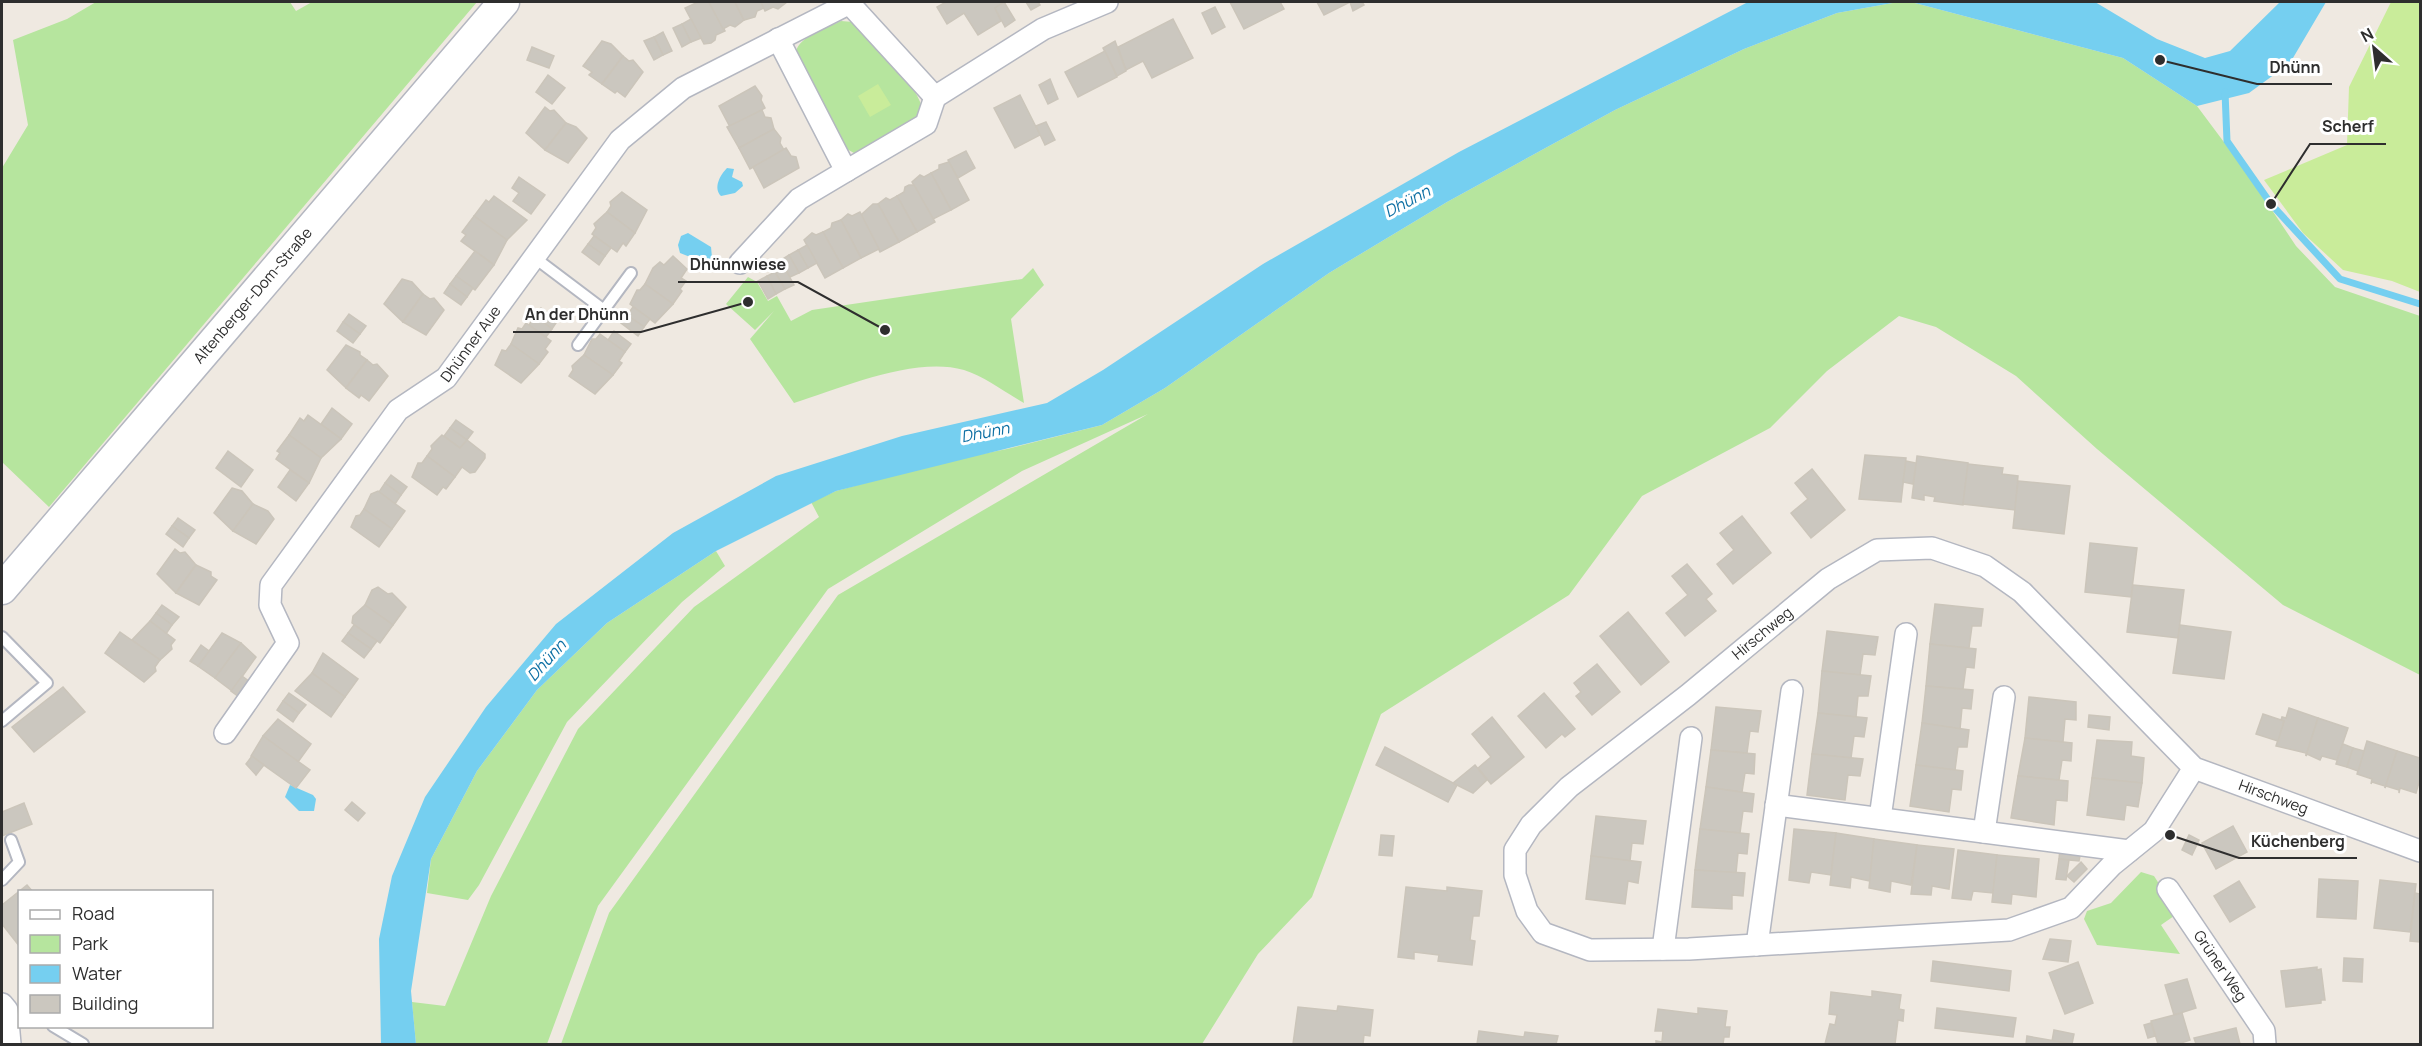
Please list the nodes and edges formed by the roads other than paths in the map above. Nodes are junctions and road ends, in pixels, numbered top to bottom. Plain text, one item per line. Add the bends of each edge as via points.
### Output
1 (504, 2) edge
2 (849, 2) edge
3 (1107, 2) edge
4 (778, 39) junction
5 (935, 97) junction
6 (846, 171) junction
7 (534, 258) junction
8 (740, 263) dead end
9 (631, 273) dead end
10 (604, 310) junction
11 (578, 345) dead end
12 (2, 589) edge
13 (1906, 634) dead end
14 (2, 637) edge
15 (1792, 691) dead end
16 (2004, 697) dead end
17 (2, 721) edge
18 (225, 733) dead end
19 (1691, 738) dead end
20 (2194, 768) junction
21 (1776, 805) junction
22 (1880, 818) junction
23 (1984, 832) junction
24 (11, 840) dead end
25 (2129, 851) junction
26 (2421, 851) edge
27 (2, 880) edge
28 (2168, 889) dead end
29 (1757, 945) junction
30 (1664, 949) junction
31 (9, 1009) edge
32 (56, 1028) edge
33 (10, 1044) edge
34 (83, 1044) edge
35 (2265, 1044) edge

1 - 12 main road, Altenberger-Dom-Straße
2 - 4 street, Dhünner Aue
2 - 5 street
3 - 5 street via 1044,29
4 - 6 street
4 - 7 street, Dhünner Aue via 699,79 650,113 620,140
5 - 6 street via 926,124
6 - 8 street via 799,199
7 - 10 lane
7 - 18 street, Dhünner Aue via 446,378 398,410 271,585 270,604 288,644
9 - 10 lane
10 - 11 lane
13 - 22 street
14 - 17 lane via 48,682
15 - 21 street
16 - 23 street
19 - 30 street
20 - 25 street, Hirschweg via 2154,831
20 - 26 street, Hirschweg
20 - 30 street, Hirschweg via 2022,592 1985,566 1932,548 1877,550 1828,579 1569,787 1531,825 1515,850 1515,875 1527,911 1543,933 1590,950
21 - 22 street
21 - 29 street
22 - 23 street
23 - 25 street
24 - 27 lane via 19,862
25 - 29 street, Hirschweg via 2071,908 2009,930
28 - 35 street, Grüner Weg via 2264,1031
29 - 30 street, Hirschweg
31 - 33 street
32 - 34 lane

